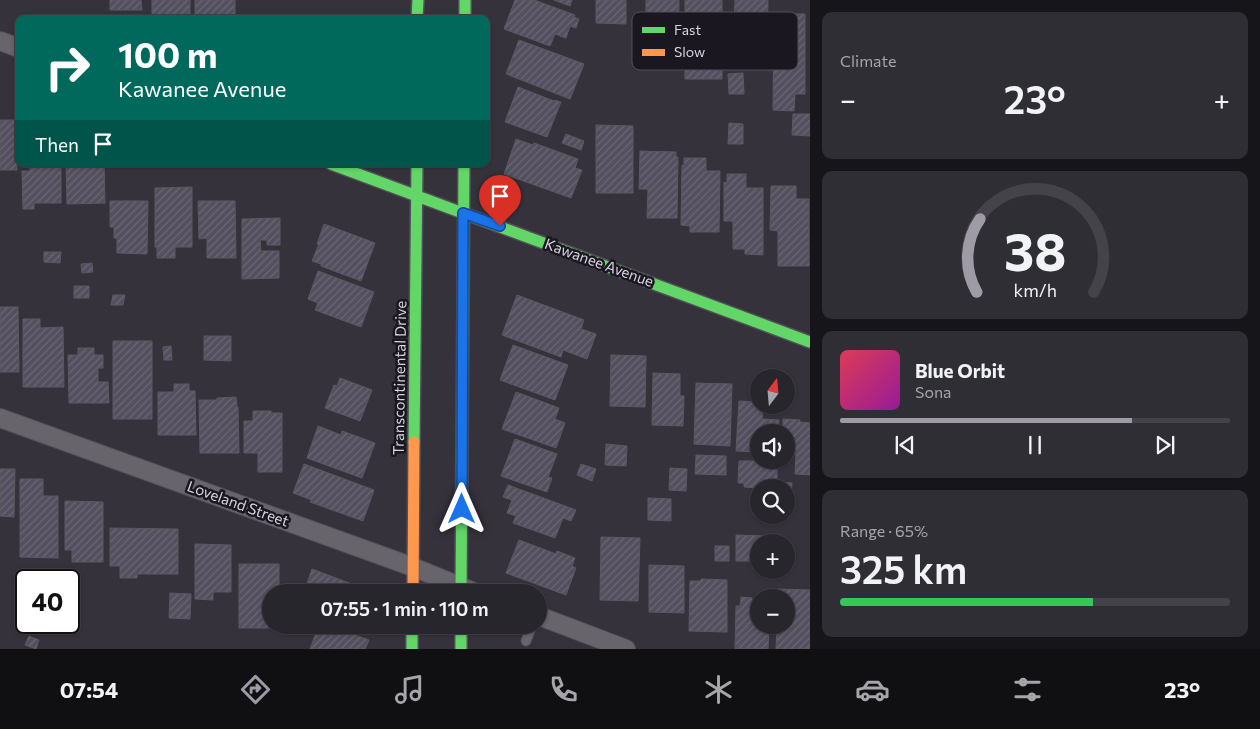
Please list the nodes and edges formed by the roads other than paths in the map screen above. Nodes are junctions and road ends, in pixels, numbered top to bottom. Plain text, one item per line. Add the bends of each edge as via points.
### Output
1 (418, 0) edge
2 (465, 0) edge
3 (417, 15) edge
4 (465, 15) edge
5 (0, 41) edge
6 (15, 47) edge
7 (339, 167) edge
8 (417, 167) edge
9 (464, 167) edge
10 (417, 195) junction
11 (463, 213) junction
12 (810, 342) edge
13 (0, 418) edge
14 (413, 567) junction
15 (413, 584) edge
16 (450, 584) edge
17 (465, 584) edge
18 (547, 620) edge
19 (412, 634) edge
20 (461, 634) edge
21 (529, 634) edge
22 (526, 641) dead end
23 (607, 646) edge
24 (412, 649) edge
25 (461, 649) edge
26 (626, 649) edge

1 - 3 street
2 - 4 street
5 - 6 street
7 - 10 street, Kawanee Avenue
8 - 10 street, Transcontinental Drive
9 - 11 street
10 - 11 street, Kawanee Avenue
10 - 14 street, Transcontinental Drive
11 - 12 street, Kawanee Avenue
11 - 17 street
13 - 14 street, Loveland Street
14 - 15 street, Transcontinental Drive
14 - 16 street, Loveland Street
18 - 23 street
19 - 24 street
20 - 25 street
21 - 22 lane
23 - 26 street

